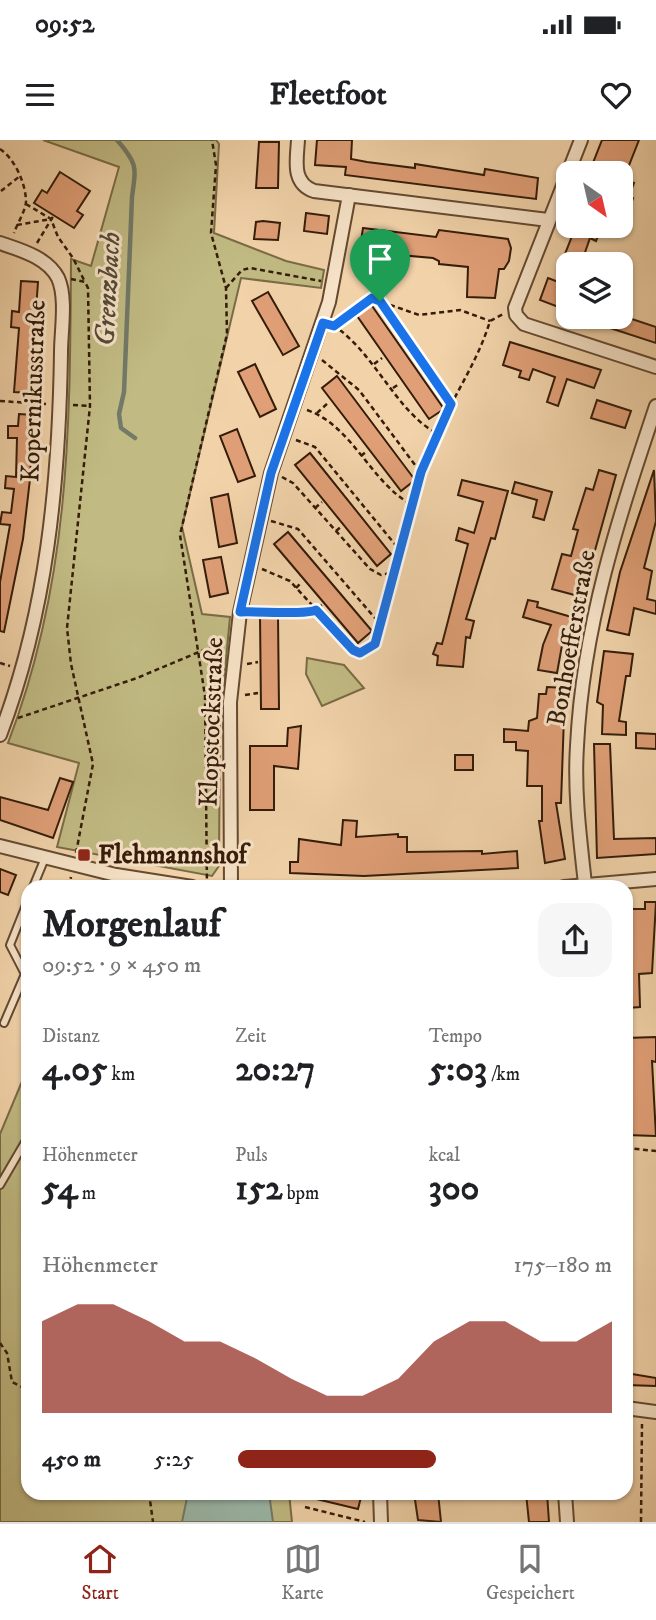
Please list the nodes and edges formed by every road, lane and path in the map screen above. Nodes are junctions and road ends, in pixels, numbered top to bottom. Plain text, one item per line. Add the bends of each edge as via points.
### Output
1 (212, 140) edge
2 (298, 140) edge
3 (581, 140) edge
4 (0, 149) edge
5 (20, 176) junction
6 (1, 191) edge
7 (349, 195) junction
8 (26, 204) junction
9 (52, 217) junction
10 (548, 220) junction
11 (17, 225) junction
12 (4, 244) edge
13 (30, 255) junction
14 (57, 277) junction
15 (309, 280) dead end
16 (85, 282) junction
17 (226, 288) junction
18 (380, 301) junction
19 (515, 308) junction
20 (490, 321) junction
21 (328, 324) junction
22 (313, 355) junction
23 (382, 358) dead end
24 (374, 364) junction
25 (656, 367) edge
26 (400, 384) dead end
27 (393, 388) junction
28 (0, 401) edge
29 (330, 402) dead end
30 (60, 404) junction
31 (451, 404) junction
32 (294, 406) junction
33 (656, 406) edge
34 (90, 407) junction
35 (417, 409) dead end
36 (412, 412) junction
37 (317, 414) junction
38 (436, 433) junction
39 (284, 435) junction
40 (367, 451) dead end
41 (361, 456) junction
42 (421, 472) junction
43 (271, 473) junction
44 (322, 502) dead end
45 (412, 505) junction
46 (315, 508) junction
47 (260, 518) junction
48 (342, 526) dead end
49 (336, 531) junction
50 (398, 548) junction
51 (362, 552) dead end
52 (358, 556) junction
53 (248, 569) junction
54 (394, 572) junction
55 (302, 582) dead end
56 (296, 588) junction
57 (322, 605) dead end
58 (316, 610) junction
59 (240, 612) junction
60 (381, 625) junction
61 (344, 631) dead end
62 (339, 635) junction
63 (237, 636) junction
64 (196, 653) junction
65 (79, 696) junction
66 (5, 722) junction
67 (0, 735) edge
68 (0, 846) edge
69 (45, 858) junction
70 (73, 865) junction
71 (656, 879) edge
72 (36, 880) edge
73 (149, 880) edge
74 (207, 880) edge
75 (231, 880) edge
76 (585, 880) edge
77 (633, 881) edge
78 (21, 918) edge
79 (21, 966) edge
80 (21, 983) edge
81 (4, 1023) dead end
82 (21, 1149) edge
83 (633, 1149) edge
84 (656, 1151) edge
85 (0, 1185) edge
86 (0, 1343) edge
87 (7, 1353) junction
88 (0, 1355) edge
89 (21, 1386) edge
90 (649, 1411) edge
91 (150, 1500) edge
92 (380, 1500) edge
93 (565, 1500) edge
94 (305, 1507) dead end
95 (153, 1522) edge
96 (365, 1522) edge
97 (381, 1522) edge
98 (567, 1522) edge
99 (641, 1522) edge

1 - 17 path via 216,165 211,233
2 - 7 street via 297,170 302,184 314,191
3 - 10 street
4 - 5 path
5 - 6 path
5 - 8 path
7 - 10 street
7 - 21 street, Klopstockstraße
8 - 9 path
8 - 11 path
9 - 11 path
9 - 13 path
9 - 16 path via 58,237
10 - 19 street
11 - 12 path
12 - 13 street, Kopernikusstraße
13 - 14 street, Kopernikusstraße
14 - 16 path
14 - 30 street, Kopernikusstraße
15 - 17 path via 250,268 242,270
16 - 34 path
17 - 64 path via 227,334 180,535
18 - 20 path via 419,315 460,310
18 - 21 path via 372,298
18 - 31 path
19 - 20 path
19 - 25 street via 524,324
20 - 31 path
21 - 22 street, Klopstockstraße
21 - 24 path
22 - 32 street, Klopstockstraße
22 - 42 path via 359,390
23 - 24 path
24 - 27 path
26 - 27 path
27 - 36 path
28 - 30 path
29 - 37 path
30 - 34 path
30 - 66 street, Kopernikusstraße via 48,553
31 - 38 path
32 - 37 path
32 - 39 street, Klopstockstraße
33 - 76 street, Bonhoefferstraße via 604,568 585,660 576,748
34 - 65 path via 67,628
35 - 36 path
36 - 38 path
37 - 41 path
38 - 42 path
39 - 43 street, Klopstockstraße
39 - 50 path via 315,447
40 - 41 path
41 - 45 path via 395,495
42 - 45 path
43 - 46 path via 293,483
43 - 47 street, Klopstockstraße
44 - 46 path
45 - 50 path
46 - 49 path
47 - 53 street, Klopstockstraße
47 - 60 path via 298,529
48 - 49 path
49 - 52 path
50 - 54 path
51 - 52 path
52 - 54 path via 375,573
53 - 56 path via 274,572
53 - 59 street, Klopstockstraße
54 - 60 path
55 - 56 path
56 - 58 path
57 - 58 path
58 - 59 path via 308,614
58 - 62 path
59 - 63 street, Klopstockstraße
60 - 62 path via 375,644 360,653
61 - 62 path
63 - 64 path
63 - 75 street, Klopstockstraße via 230,702
64 - 65 path
64 - 74 path via 206,709
65 - 66 path
65 - 70 path via 93,764
66 - 67 street, Kopernikusstraße
68 - 69 street
69 - 70 street
69 - 72 lane
70 - 73 street
71 - 77 street
78 - 79 lane via 10,945
80 - 81 lane
82 - 85 lane
83 - 84 path
86 - 87 path
87 - 88 path
87 - 89 path via 12,1382
90 - 99 path
91 - 95 path
92 - 97 street
93 - 98 street
94 - 96 path

